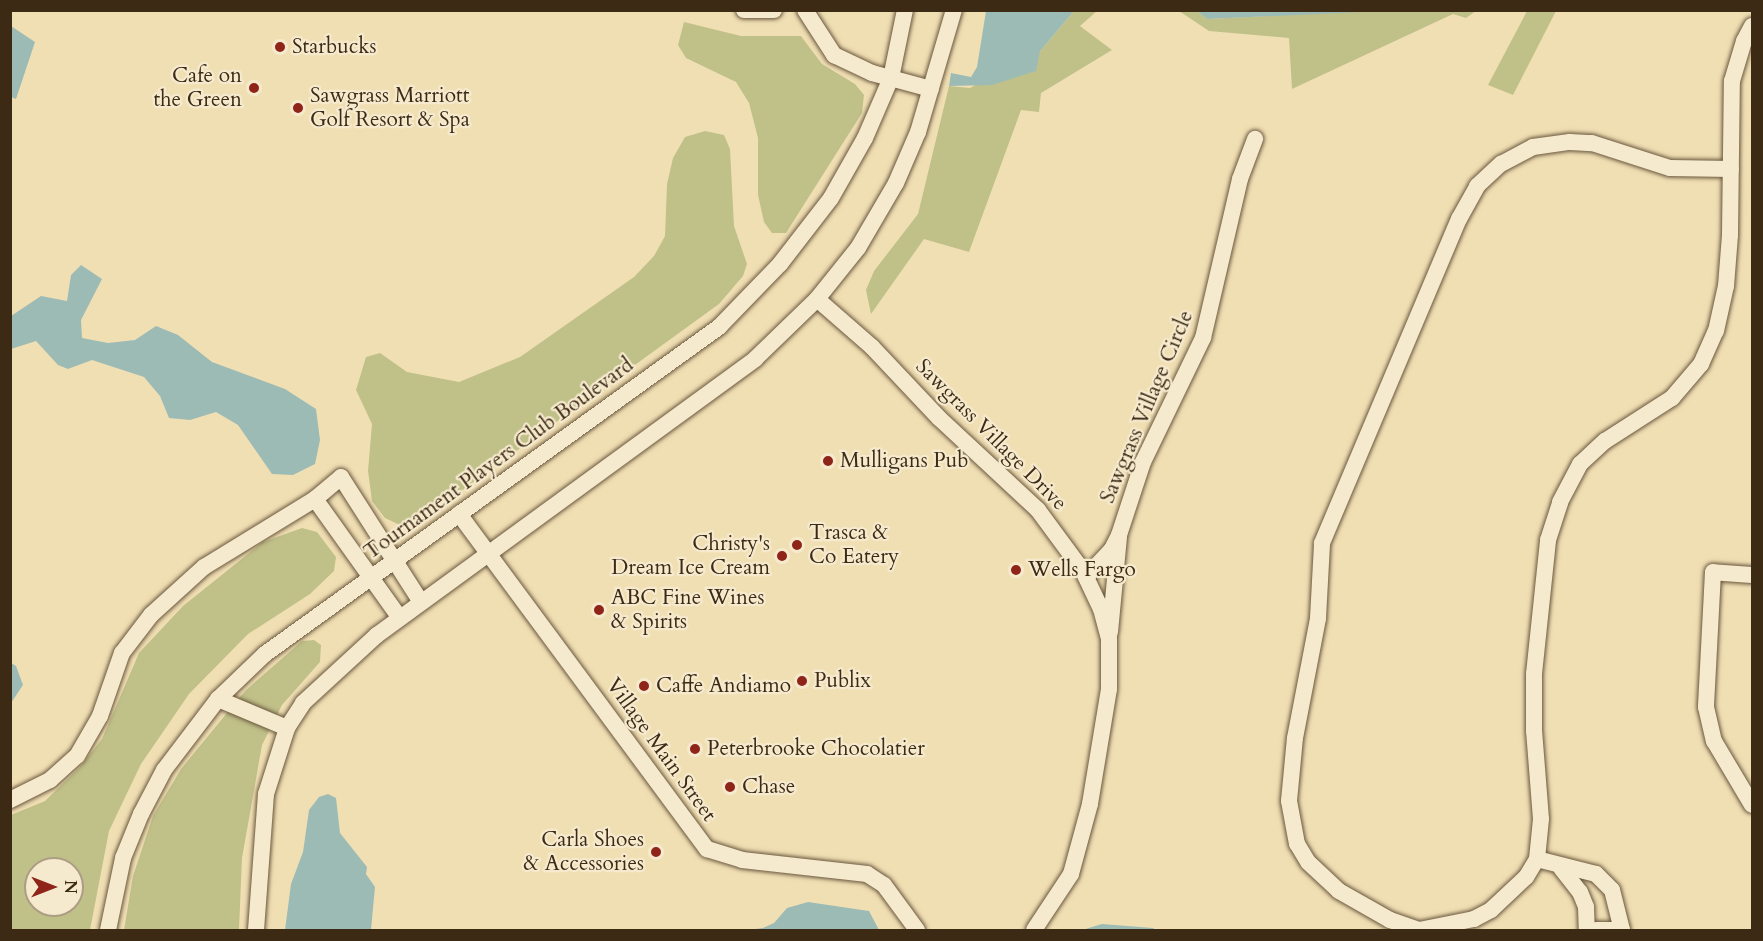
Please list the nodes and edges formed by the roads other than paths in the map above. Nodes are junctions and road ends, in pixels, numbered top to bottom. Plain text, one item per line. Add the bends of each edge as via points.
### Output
1 (744, 10) edge
2 (774, 10) edge
3 (805, 10) edge
4 (904, 10) edge
5 (954, 10) edge
6 (1752, 27) edge
7 (891, 78) junction
8 (931, 89) junction
9 (1255, 140) dead end
10 (1731, 169) junction
11 (817, 299) junction
12 (315, 499) junction
13 (459, 514) junction
14 (1119, 535) junction
15 (488, 553) junction
16 (395, 562) junction
17 (1752, 575) edge
18 (1086, 577) junction
19 (372, 579) junction
20 (421, 602) junction
21 (400, 618) junction
22 (1109, 639) junction
23 (218, 699) junction
24 (287, 728) junction
25 (10, 800) edge
26 (1752, 805) edge
27 (1537, 859) junction
28 (1561, 868) junction
29 (108, 930) edge
30 (256, 930) edge
31 (917, 930) edge
32 (1034, 930) edge
33 (1587, 930) edge
34 (1596, 930) edge
35 (1622, 930) edge

1 - 2 street
3 - 7 street via 834,55
4 - 7 street, Tournament Players Club Boulevard
5 - 8 street
6 - 10 street via 1732,81
7 - 8 street
7 - 13 street, Tournament Players Club Boulevard via 865,138 831,198 780,264 719,327
8 - 11 street via 896,183 858,248
9 - 14 street, Sawgrass Village Circle via 1240,179 1211,314 1143,462
10 - 27 street via 1726,286 1716,331 1701,364 1672,398 1605,441 1580,464 1553,520 1534,674 1541,819
10 - 27 street via 1670,168 1592,143 1570,142 1533,147 1501,164 1478,186 1459,219 1322,543 1315,641 1295,738 1289,801 1297,844 1308,862 1339,891 1390,920 1419,930 1474,919 1491,910 1526,877
11 - 15 street via 755,359
11 - 18 street, Sawgrass Village Drive via 872,347 939,418 1038,510
12 - 16 street via 341,477
12 - 19 street
12 - 25 street via 227,551 151,615 122,653 100,716 77,756 50,780
13 - 15 street, Village Main Street
13 - 16 street, Tournament Players Club Boulevard
14 - 18 street, Sawgrass Village Circle via 1112,549
14 - 22 street
15 - 20 street
15 - 31 street, Village Main Street via 707,849 742,860 867,874 884,885
16 - 19 street, Tournament Players Club Boulevard
16 - 20 street
17 - 26 street via 1713,572 1706,707 1714,741
18 - 22 street, Sawgrass Village Drive
19 - 21 street
19 - 23 street, Tournament Players Club Boulevard via 265,654
20 - 21 street
21 - 24 street via 332,673
22 - 32 street, Sawgrass Village Drive via 1104,727 1082,840 1056,903
23 - 24 street
23 - 29 street, Tournament Players Club Boulevard via 164,770 141,814 123,858
24 - 30 street via 266,794
27 - 28 street
28 - 33 street via 1580,892 1586,907
28 - 35 street via 1596,873 1612,890
34 - 35 street

